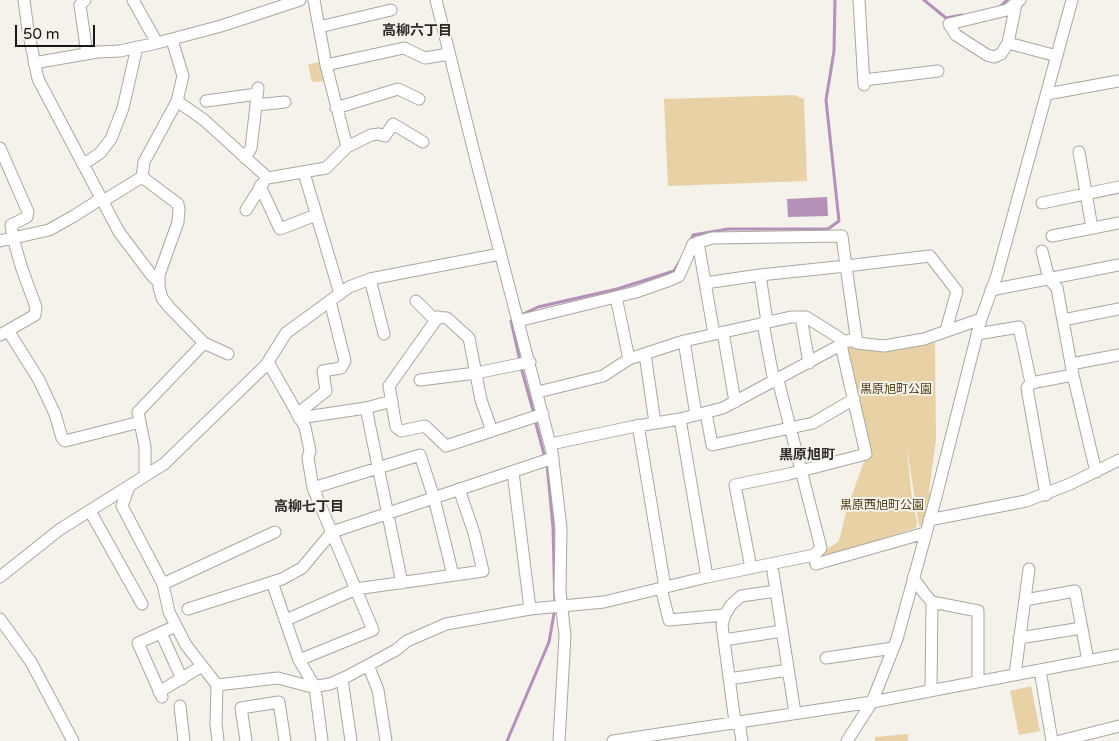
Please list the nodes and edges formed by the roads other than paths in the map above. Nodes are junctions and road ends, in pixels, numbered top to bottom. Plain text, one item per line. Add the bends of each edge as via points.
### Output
1 (24, 0) edge
2 (86, 0) edge
3 (133, 0) edge
4 (300, 0) edge
5 (314, 0) edge
6 (436, 0) edge
7 (860, 0) edge
8 (1072, 0) edge
9 (1018, 2) edge
10 (280, 4) edge
11 (386, 7) edge
12 (319, 27) junction
13 (172, 40) junction
14 (157, 43) junction
15 (1008, 43) junction
16 (138, 47) junction
17 (87, 54) junction
18 (449, 54) junction
19 (1057, 56) junction
20 (34, 62) junction
21 (326, 65) junction
22 (938, 71) dead end
23 (1119, 81) edge
24 (1047, 94) junction
25 (257, 95) junction
26 (419, 100) dead end
27 (177, 101) junction
28 (206, 102) dead end
29 (285, 102) dead end
30 (336, 108) junction
31 (423, 142) dead end
32 (346, 147) junction
33 (0, 148) edge
34 (1079, 152) dead end
35 (245, 158) junction
36 (84, 164) junction
37 (304, 172) junction
38 (142, 177) junction
39 (264, 182) junction
40 (1119, 187) edge
41 (1086, 194) junction
42 (103, 200) junction
43 (1042, 203) dead end
44 (246, 210) dead end
45 (316, 215) junction
46 (1119, 223) edge
47 (1092, 228) junction
48 (1052, 236) dead end
49 (13, 238) junction
50 (0, 241) edge
51 (698, 242) junction
52 (1042, 251) dead end
53 (500, 254) junction
54 (1119, 265) edge
55 (846, 266) junction
56 (760, 275) junction
57 (370, 279) junction
58 (1049, 279) junction
59 (159, 282) junction
60 (705, 283) junction
61 (991, 290) junction
62 (616, 297) junction
63 (335, 298) junction
64 (416, 301) dead end
65 (1119, 309) edge
66 (438, 317) junction
67 (801, 317) junction
68 (517, 318) junction
69 (981, 319) junction
70 (1063, 320) junction
71 (765, 323) junction
72 (946, 330) junction
73 (5, 333) edge
74 (718, 333) junction
75 (384, 334) dead end
76 (977, 334) junction
77 (684, 341) junction
78 (204, 343) junction
79 (848, 343) junction
80 (228, 354) dead end
81 (645, 354) junction
82 (1119, 355) edge
83 (629, 359) junction
84 (268, 362) junction
85 (524, 363) junction
86 (809, 363) junction
87 (1072, 369) junction
88 (476, 373) junction
89 (420, 380) dead end
90 (776, 381) junction
91 (1031, 383) junction
92 (538, 392) junction
93 (854, 400) junction
94 (392, 401) junction
95 (736, 402) junction
96 (366, 408) junction
97 (701, 414) junction
98 (298, 416) junction
99 (537, 416) junction
100 (680, 419) junction
101 (140, 422) junction
102 (655, 423) junction
103 (638, 426) junction
104 (792, 429) junction
105 (492, 431) junction
106 (551, 444) junction
107 (548, 460) junction
108 (1119, 460) edge
109 (378, 467) junction
110 (800, 471) junction
111 (513, 472) junction
112 (1096, 472) junction
113 (145, 476) junction
114 (129, 487) junction
115 (314, 488) junction
116 (460, 490) junction
117 (1046, 495) junction
118 (434, 498) junction
119 (90, 511) junction
120 (388, 514) junction
121 (930, 520) junction
122 (275, 532) dead end
123 (332, 532) junction
124 (926, 533) junction
125 (814, 555) junction
126 (751, 568) junction
127 (1029, 569) dead end
128 (773, 572) dead end
129 (453, 575) junction
130 (0, 577) edge
131 (707, 577) junction
132 (913, 578) junction
133 (272, 582) junction
134 (402, 583) junction
135 (162, 584) junction
136 (663, 587) junction
137 (356, 589) junction
138 (776, 591) junction
139 (1025, 600) junction
140 (932, 602) junction
141 (142, 604) dead end
142 (557, 607) junction
143 (188, 609) dead end
144 (530, 609) junction
145 (725, 615) junction
146 (0, 619) edge
147 (286, 620) junction
148 (176, 626) junction
149 (1082, 628) junction
150 (782, 631) junction
151 (161, 633) junction
152 (1019, 638) junction
153 (724, 640) junction
154 (893, 648) junction
155 (1119, 655) edge
156 (826, 658) dead end
157 (299, 660) junction
158 (1088, 660) junction
159 (368, 665) junction
160 (202, 666) junction
161 (788, 670) junction
162 (1040, 670) junction
163 (1015, 674) junction
164 (182, 679) junction
165 (342, 679) junction
166 (730, 679) junction
167 (978, 681) junction
168 (217, 685) junction
169 (315, 687) junction
170 (931, 690) junction
171 (872, 702) junction
172 (180, 706) dead end
173 (795, 713) junction
174 (737, 722) junction
175 (1119, 726) edge
176 (1103, 736) edge
177 (74, 741) edge
178 (184, 741) edge
179 (218, 741) edge
180 (246, 741) edge
181 (285, 741) edge
182 (322, 741) edge
183 (352, 741) edge
184 (386, 741) edge
185 (559, 741) edge
186 (613, 741) edge
187 (742, 741) edge
188 (847, 741) edge
189 (1052, 741) edge
190 (1060, 741) edge

1 - 20 street
2 - 17 street via 80,5
3 - 14 street
4 - 10 street
5 - 12 street
6 - 18 street
7 - 22 street via 864,83
8 - 19 street
9 - 15 street
9 - 15 street via 1007,10 949,24 956,35 986,55 994,57 1001,54
10 - 13 street
11 - 12 street
12 - 21 street
13 - 14 street
13 - 27 street via 183,76
14 - 16 street
15 - 19 street
16 - 17 street
16 - 36 street via 111,140
17 - 20 street
18 - 21 street via 425,58 404,48
18 - 53 street
19 - 24 street
20 - 36 street via 38,79
21 - 30 street
23 - 24 street
24 - 61 street
25 - 28 street
25 - 29 street
25 - 35 street via 251,148
26 - 30 street via 398,89
27 - 35 street via 204,120
27 - 38 street via 144,162
30 - 32 street
31 - 32 street via 393,124 385,136 371,135
32 - 37 street via 326,168
33 - 49 street via 28,212 27,217 11,225
34 - 41 street
35 - 39 street
36 - 42 street
37 - 39 street
37 - 45 street
38 - 42 street
38 - 59 street via 178,204 179,209
39 - 44 street
39 - 45 street via 280,229
40 - 41 street
41 - 43 street
41 - 47 street
42 - 49 street via 49,230
42 - 59 street via 119,232
45 - 63 street
46 - 47 street
47 - 48 street
49 - 50 street
49 - 73 street via 36,307 35,315
51 - 55 street via 712,238 842,236
51 - 60 street
51 - 62 street via 693,244 678,276
52 - 58 street
53 - 57 street
53 - 68 street
54 - 58 street
55 - 56 street
55 - 72 street via 930,256 957,291
55 - 79 street
56 - 60 street
56 - 71 street
57 - 63 street via 349,287
57 - 75 street
58 - 61 street
58 - 70 street via 1057,288
59 - 78 street via 162,298 169,308
60 - 74 street
61 - 69 street
62 - 68 street
62 - 83 street
63 - 84 street via 286,333
63 - 98 street via 345,361 341,368 323,371 326,391
64 - 66 street via 432,317
65 - 70 street
66 - 88 street via 447,318 469,338
66 - 94 street via 389,386
67 - 71 street
67 - 79 street
67 - 86 street
68 - 85 street
69 - 72 street
69 - 76 street
70 - 87 street
71 - 74 street
71 - 90 street
72 - 79 street via 924,339 884,346
73 - 101 street via 39,380 65,441
74 - 77 street
74 - 95 street
76 - 91 street via 1019,326
76 - 121 street
77 - 81 street
77 - 97 street
78 - 80 street
78 - 101 street via 138,412
79 - 86 street
79 - 93 street
81 - 83 street
81 - 102 street
82 - 87 street
83 - 92 street via 603,376
84 - 98 street
84 - 113 street via 164,464
85 - 88 street
85 - 92 street
86 - 90 street
87 - 91 street
87 - 112 street
88 - 89 street
88 - 105 street
90 - 95 street
90 - 104 street
91 - 117 street via 1027,388
92 - 99 street
93 - 104 street via 813,423
93 - 110 street via 866,454
94 - 96 street
94 - 105 street via 396,427 402,431 425,426 446,446
95 - 97 street
96 - 98 street
96 - 109 street
97 - 100 street
97 - 104 street via 712,445
98 - 115 street via 305,427
99 - 105 street
99 - 106 street
100 - 102 street
100 - 131 street
101 - 113 street via 145,447
102 - 103 street
103 - 106 street
103 - 136 street
104 - 110 street
106 - 107 street
107 - 111 street
107 - 142 street via 561,528
108 - 112 street
109 - 115 street
109 - 118 street via 420,455
109 - 120 street
110 - 125 street via 821,548
110 - 126 street via 735,485
111 - 116 street
111 - 144 street
112 - 117 street
113 - 114 street
114 - 119 street
114 - 135 street via 122,506
115 - 123 street
116 - 118 street
116 - 129 street via 483,570
117 - 121 street via 1026,502
118 - 120 street
118 - 129 street
119 - 130 street via 59,530
119 - 141 street
120 - 123 street
120 - 134 street
121 - 124 street
122 - 135 street
123 - 133 street via 302,568
123 - 137 street
124 - 125 street via 816,564
124 - 132 street
125 - 126 street
126 - 131 street
127 - 139 street
128 - 138 street
129 - 134 street
131 - 136 street
132 - 140 street
132 - 154 street
133 - 143 street
133 - 147 street
134 - 137 street
135 - 148 street
136 - 142 street via 604,602
136 - 145 street via 669,620
137 - 147 street
137 - 157 street via 372,630
138 - 145 street via 741,596
138 - 150 street
139 - 149 street via 1075,591
139 - 152 street
140 - 167 street via 978,611
140 - 170 street
142 - 144 street
142 - 185 street via 565,636
144 - 159 street via 446,624 407,641
145 - 153 street via 722,626
146 - 177 street via 31,662
147 - 157 street
148 - 151 street
148 - 160 street
149 - 152 street
149 - 158 street
150 - 153 street
150 - 161 street
151 - 164 street
151 - 164 street via 138,643 160,695
152 - 163 street
153 - 166 street
154 - 156 street
154 - 171 street
155 - 158 street
157 - 169 street
158 - 162 street
159 - 165 street
159 - 184 street via 378,690
160 - 164 street
160 - 168 street
161 - 166 street
161 - 173 street
162 - 163 street
162 - 189 street
163 - 167 street
165 - 169 street
165 - 183 street
166 - 174 street
167 - 170 street
168 - 169 street via 278,678
168 - 179 street
169 - 182 street
170 - 171 street
171 - 173 street
171 - 188 street
172 - 178 street
173 - 174 street
174 - 186 street
174 - 187 street
175 - 176 street
176 - 190 street
180 - 181 street via 241,708 279,702

